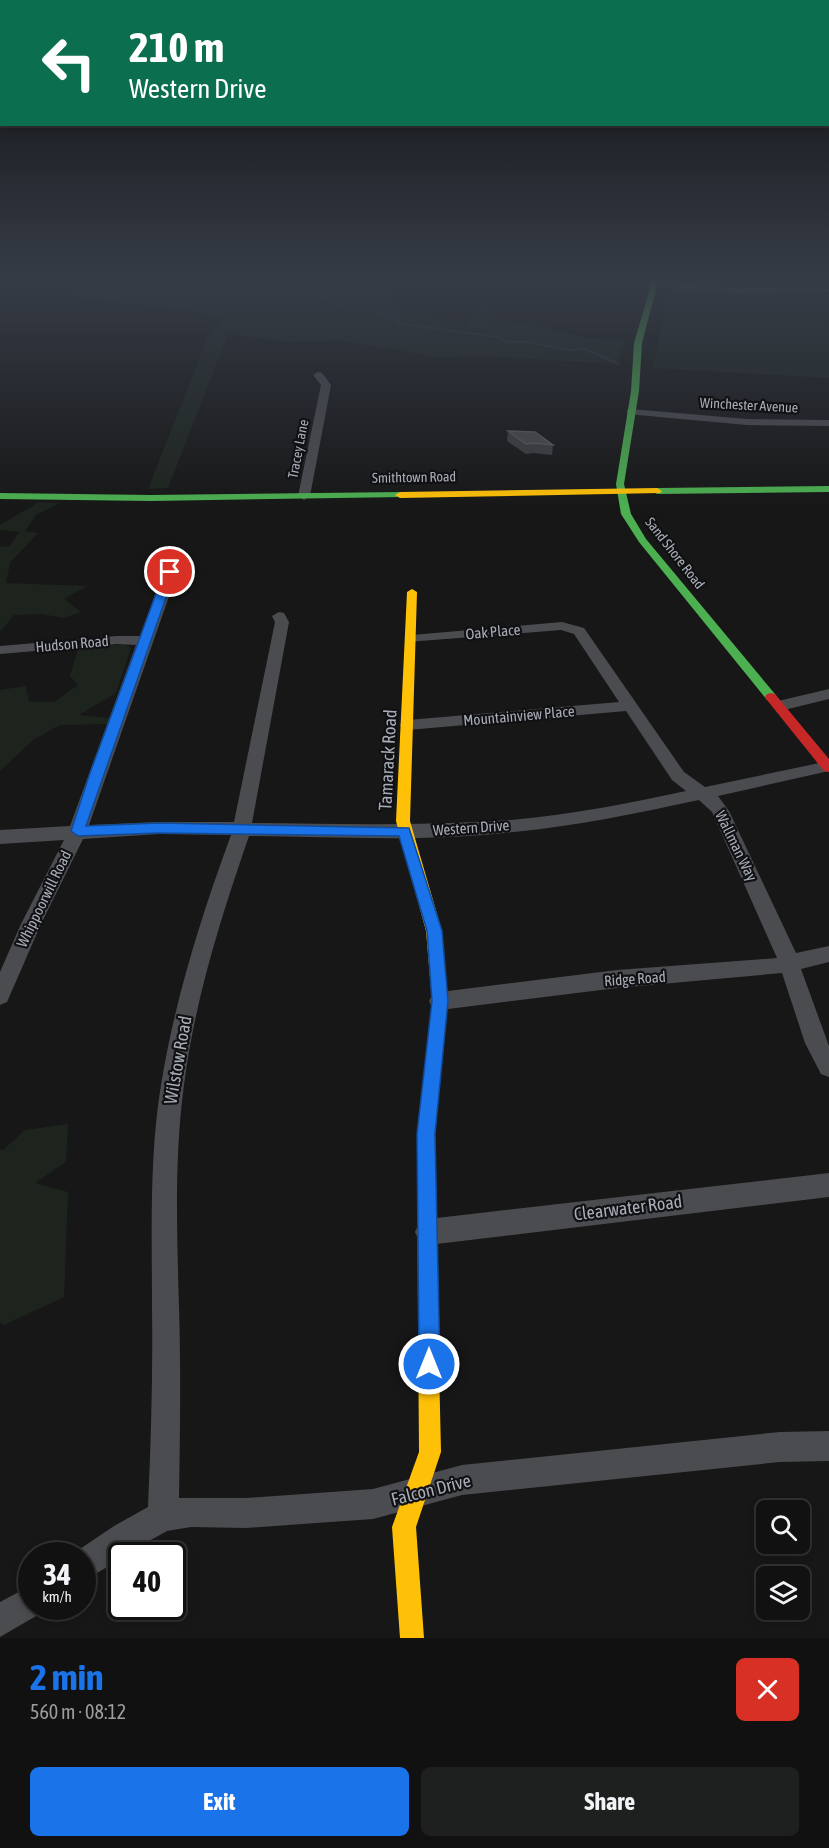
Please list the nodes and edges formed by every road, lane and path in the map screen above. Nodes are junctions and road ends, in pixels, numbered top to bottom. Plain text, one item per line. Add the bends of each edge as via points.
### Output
1 (637, 354) edge
2 (318, 375) dead end
3 (631, 412) junction
4 (829, 423) edge
5 (829, 489) edge
6 (620, 490) junction
7 (0, 496) edge
8 (304, 496) junction
9 (173, 565) dead end
10 (412, 592) dead end
11 (279, 616) dead end
12 (573, 628) joint
13 (412, 639) junction
14 (144, 641) junction
15 (0, 650) edge
16 (829, 694) edge
17 (631, 706) junction
18 (780, 706) junction
19 (408, 725) junction
20 (828, 767) edge
21 (703, 795) junction
22 (242, 829) junction
23 (78, 831) junction
24 (405, 831) junction
25 (0, 837) edge
26 (829, 954) edge
27 (789, 963) junction
28 (0, 996) edge
29 (440, 1001) junction
30 (829, 1066) edge
31 (829, 1185) edge
32 (428, 1232) junction
33 (829, 1446) edge
34 (416, 1492) junction
35 (163, 1516) junction
36 (96, 1557) edge
37 (18, 1609) edge
38 (0, 1621) edge
39 (412, 1638) edge

1 - 3 street, Sand Shore Road
2 - 8 street, Tracey Lane via 326,385
3 - 4 street, Winchester Avenue via 759,423
3 - 6 street, Sand Shore Road
5 - 6 street, Smithtown Road
6 - 8 street, Smithtown Road
6 - 18 street, Sand Shore Road via 626,512 642,540
7 - 8 street, Smithtown Road
9 - 14 street, Whippoorwill Road
10 - 13 street, Tamarack Road
11 - 22 street, Wilstow Road via 282,621
12 - 13 street, Oak Place
12 - 17 street, Wallman Way
13 - 19 street, Tamarack Road
14 - 15 street, Hudson Road
14 - 23 street, Whippoorwill Road
16 - 18 street
17 - 19 street, Mountainview Place
17 - 21 street, Wallman Way via 678,776
18 - 20 street, Sand Shore Road
19 - 24 street, Tamarack Road
20 - 21 street, Western Drive
21 - 24 street, Western Drive via 514,826
21 - 27 street, Wallman Way via 720,811
22 - 23 street, Western Drive
22 - 24 street, Western Drive
22 - 35 street, Wilstow Road via 198,966 171,1086 164,1196 167,1398
23 - 25 street, Western Drive
23 - 28 street, Whippoorwill Road
24 - 29 street, Tamarack Road via 434,931
26 - 27 street, Ridge Road
27 - 29 street, Ridge Road
27 - 30 street, Wallman Way via 816,1043
29 - 32 street, Tamarack Road via 426,1134
31 - 32 street, Clearwater Road
32 - 34 street, Tamarack Road via 430,1452
33 - 34 street, Falcon Drive via 462,1480
34 - 35 street, Falcon Drive via 373,1504
34 - 39 street, Tamarack Road via 404,1527
35 - 36 street, Falcon Drive
37 - 38 street

